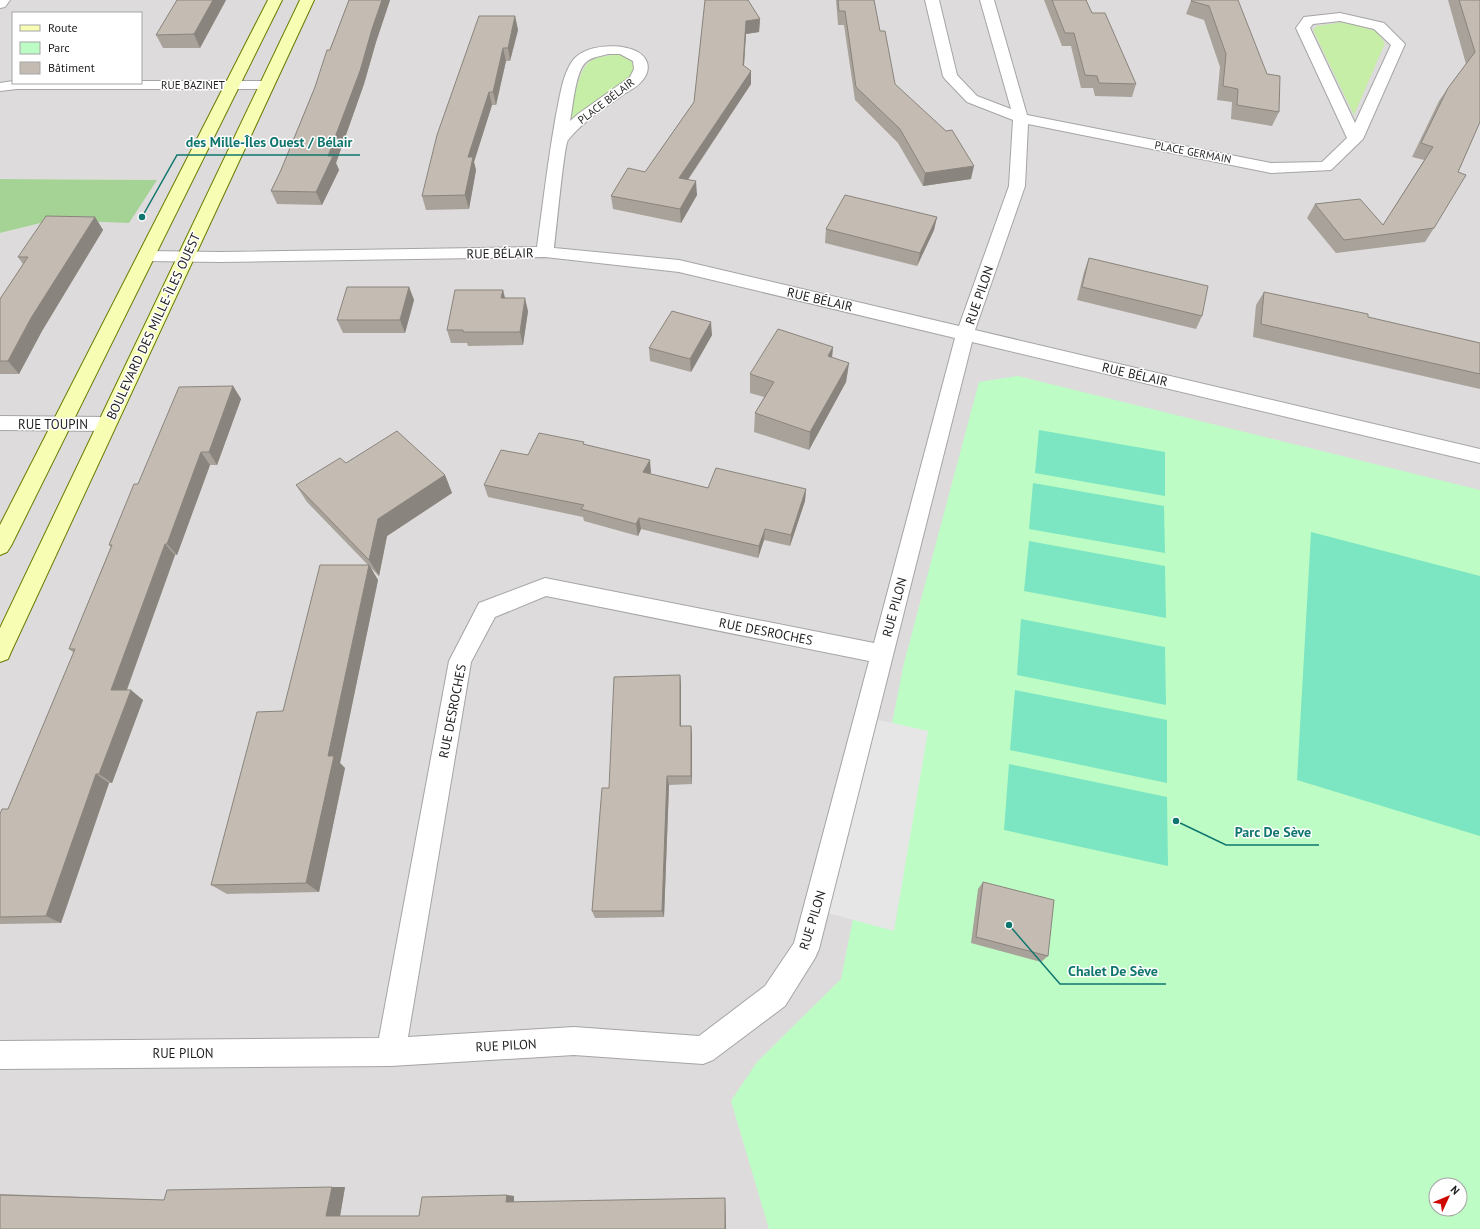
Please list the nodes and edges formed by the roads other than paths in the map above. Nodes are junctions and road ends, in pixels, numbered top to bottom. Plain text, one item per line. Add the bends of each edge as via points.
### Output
1 (3, 0) edge
2 (275, 0) edge
3 (307, 0) edge
4 (932, 0) edge
5 (987, 0) edge
6 (0, 4) edge
7 (232, 85) junction
8 (266, 85) junction
9 (0, 87) edge
10 (1021, 118) junction
11 (1355, 139) junction
12 (559, 140) junction
13 (545, 252) junction
14 (146, 256) junction
15 (186, 257) junction
16 (965, 334) junction
17 (0, 423) edge
18 (62, 424) junction
19 (106, 424) junction
20 (1480, 456) edge
21 (0, 546) edge
22 (0, 652) edge
23 (882, 654) junction
24 (391, 1052) junction
25 (0, 1055) edge

1 - 6 street
2 - 7 street
3 - 8 street, BOULEVARD DES MILLE-ÎLES OUEST
4 - 10 street via 950,76 972,99
5 - 10 street, RUE PILON
7 - 8 street, RUE BAZINET
7 - 9 street, RUE BAZINET
7 - 14 street
8 - 15 street, BOULEVARD DES MILLE-ÎLES OUEST
10 - 11 street, PLACE GERMAIN via 1271,168 1326,167
10 - 16 street, RUE PILON via 1017,186
11 - 11 street, PLACE GERMAIN via 1398,44 1379,26 1340,16 1309,20 1303,28
12 - 12 street, PLACE BÉLAIR via 583,117 636,79 641,69 640,60 629,53 617,50 590,55 578,62
12 - 13 street, PLACE BÉLAIR
13 - 15 street, RUE BÉLAIR
13 - 16 street, RUE BÉLAIR via 679,266
14 - 15 street, RUE BÉLAIR
14 - 18 street
15 - 19 street, BOULEVARD DES MILLE-ÎLES OUEST
16 - 20 street, RUE BÉLAIR
16 - 23 street, RUE PILON
17 - 18 street, RUE TOUPIN
18 - 19 street, RUE TOUPIN
18 - 21 street
19 - 22 street, BOULEVARD DES MILLE-ÎLES OUEST
23 - 24 street, RUE PILON via 806,949 775,996 703,1050 574,1041
23 - 24 street, RUE DESROCHES via 546,587 487,610 460,661
24 - 25 street, RUE PILON

